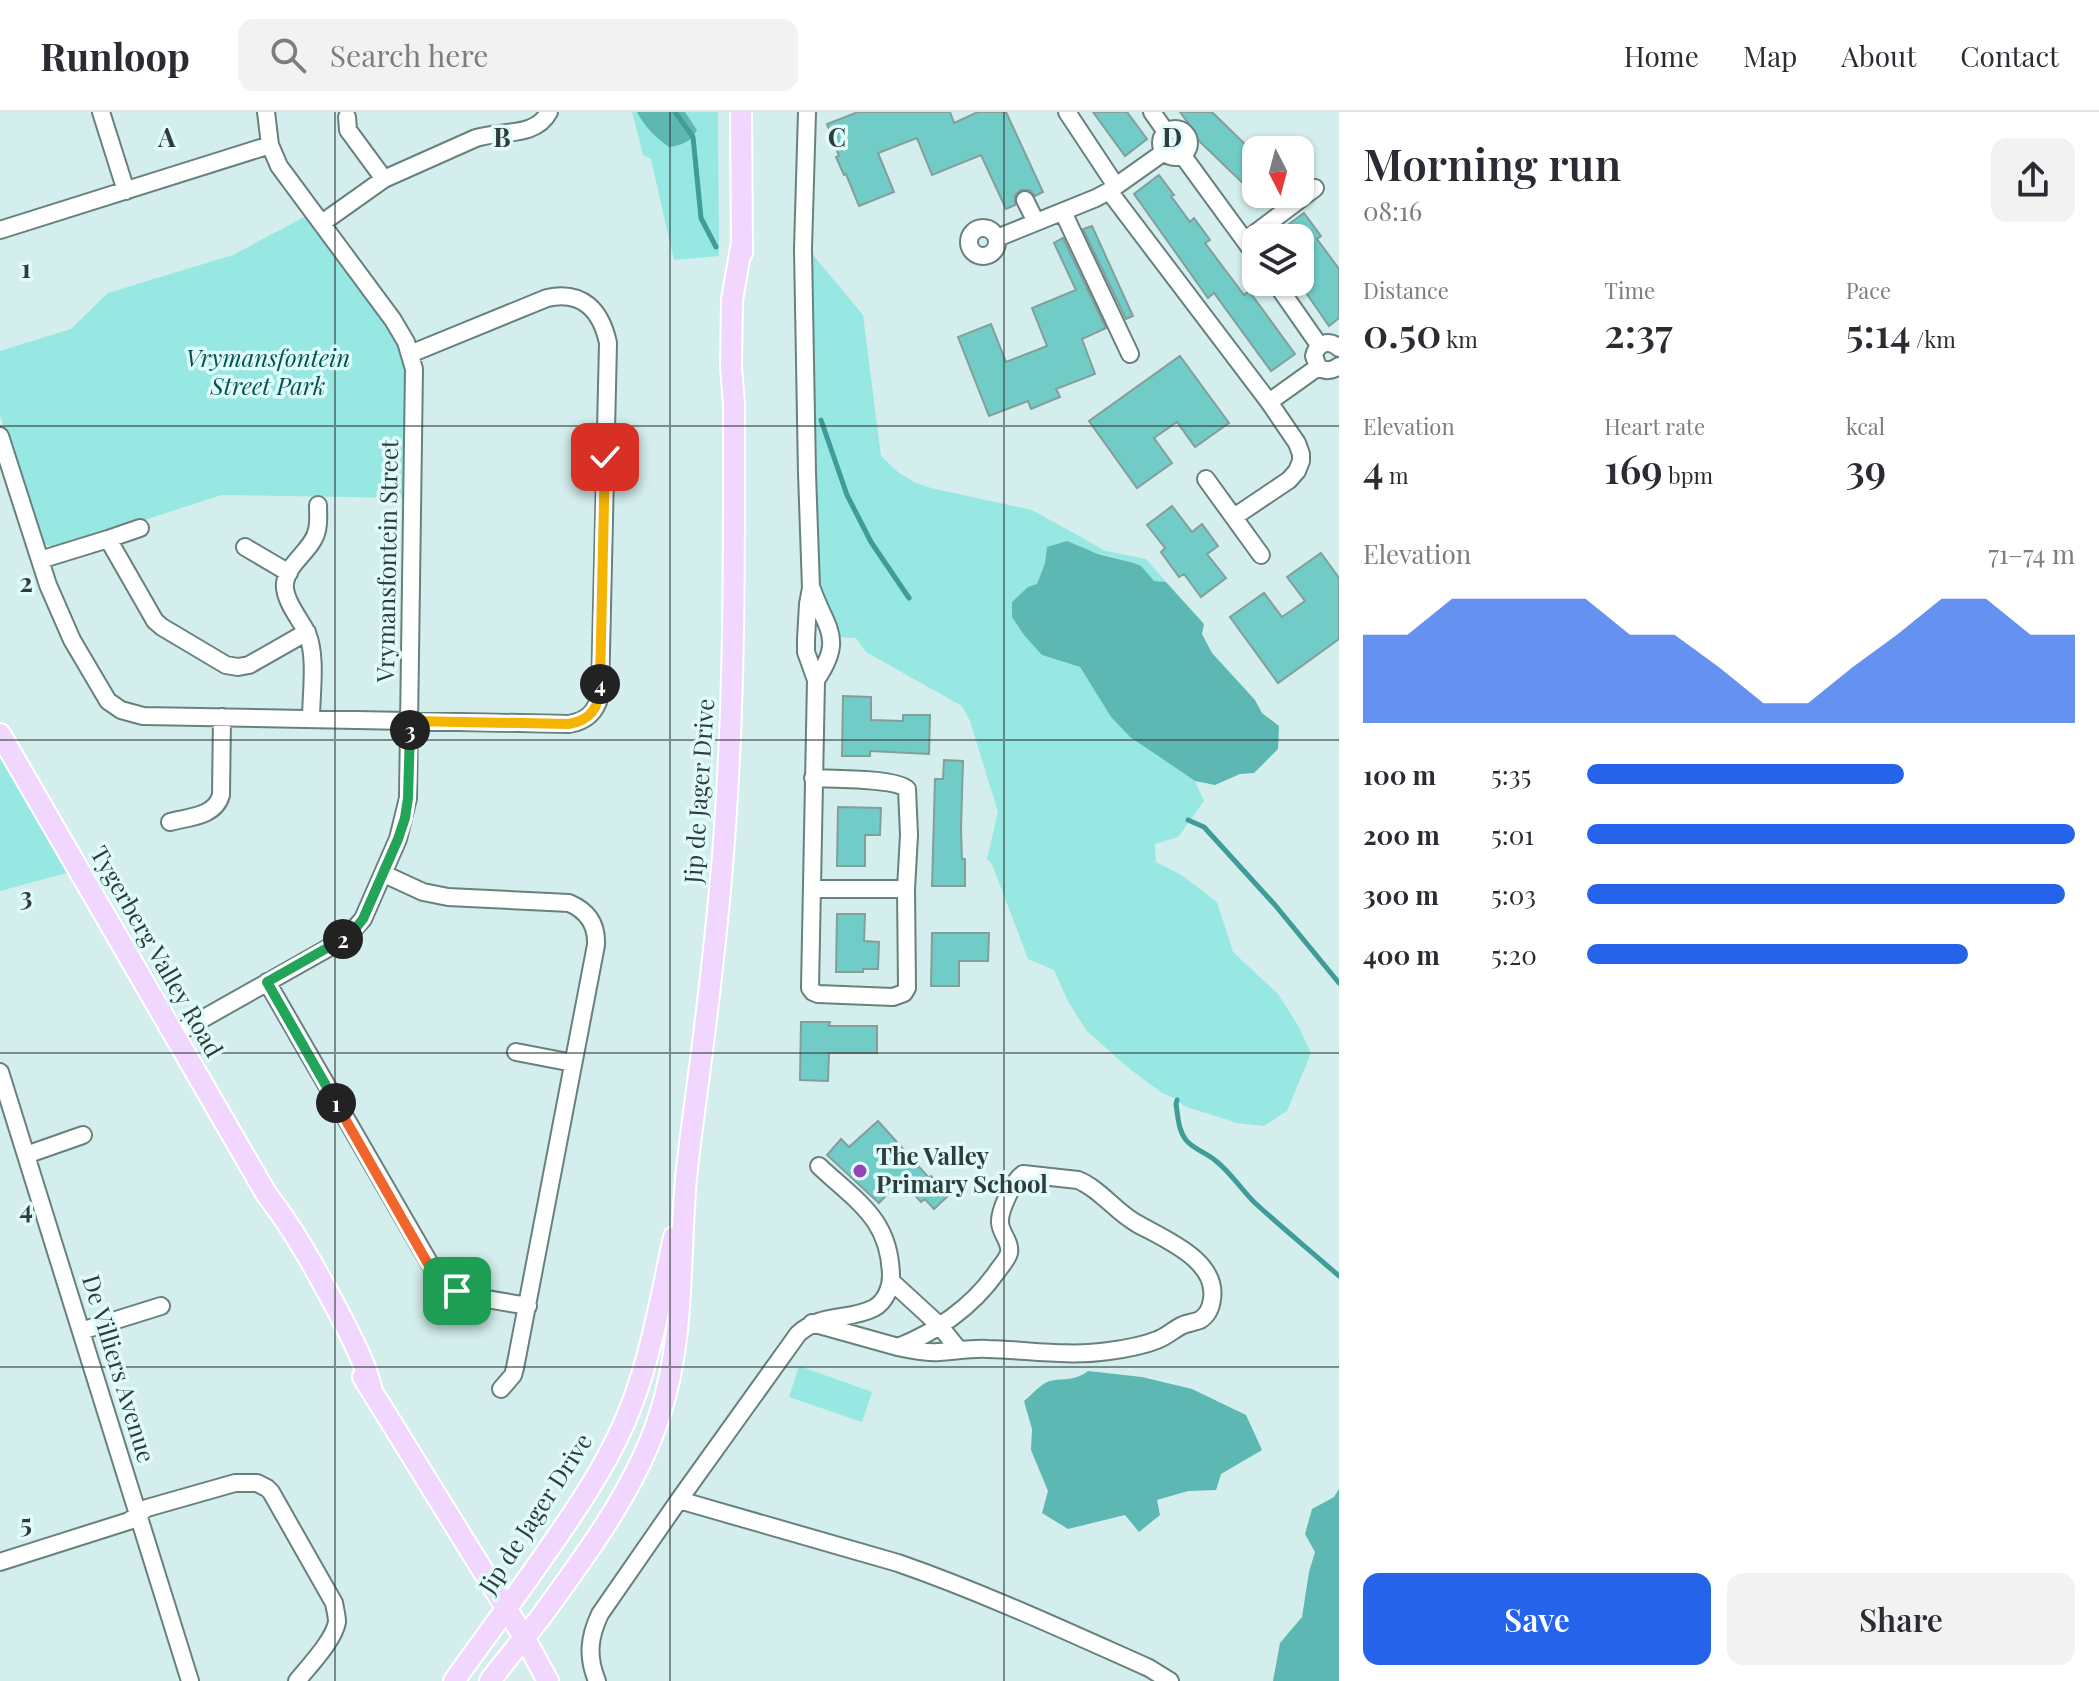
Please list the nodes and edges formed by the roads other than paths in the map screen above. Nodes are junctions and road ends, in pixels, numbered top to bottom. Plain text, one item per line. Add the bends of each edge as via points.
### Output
1 (101, 112) edge
2 (266, 112) edge
3 (549, 112) edge
4 (741, 112) edge
5 (807, 112) edge
6 (1067, 112) edge
7 (1152, 112) edge
8 (347, 117) dead end
9 (1166, 132) junction
10 (270, 145) junction
11 (1164, 152) junction
12 (1183, 156) junction
13 (384, 179) junction
14 (1315, 188) dead end
15 (1113, 189) junction
16 (126, 191) junction
17 (1025, 200) dead end
18 (1063, 212) junction
19 (1036, 222) junction
20 (322, 223) junction
21 (1267, 224) edge
22 (0, 230) edge
23 (1242, 237) edge
24 (997, 238) dead end
25 (1285, 296) edge
26 (1319, 345) junction
27 (1339, 348) edge
28 (410, 354) junction
29 (1130, 354) dead end
30 (1333, 369) edge
31 (1269, 402) junction
32 (0, 436) edge
33 (1206, 479) dead end
34 (318, 505) dead end
35 (1234, 517) junction
36 (140, 528) dead end
37 (108, 539) junction
38 (245, 547) dead end
39 (1261, 555) dead end
40 (40, 560) junction
41 (289, 573) junction
42 (811, 588) junction
43 (307, 632) junction
44 (816, 680) junction
45 (222, 717) junction
46 (311, 719) junction
47 (410, 721) junction
48 (0, 734) edge
49 (813, 778) junction
50 (170, 822) dead end
51 (384, 874) junction
52 (812, 889) junction
53 (906, 889) junction
54 (267, 982) junction
55 (174, 1035) junction
56 (516, 1052) dead end
57 (573, 1063) junction
58 (0, 1072) edge
59 (83, 1135) dead end
60 (26, 1155) junction
61 (819, 1166) dead end
62 (686, 1179) junction
63 (891, 1281) junction
64 (161, 1306) dead end
65 (528, 1306) junction
66 (812, 1323) junction
67 (939, 1325) junction
68 (81, 1331) junction
69 (898, 1347) junction
70 (959, 1350) junction
71 (501, 1389) dead end
72 (679, 1500) junction
73 (138, 1514) junction
74 (0, 1562) edge
75 (506, 1608) junction
76 (524, 1637) junction
77 (190, 1681) edge
78 (297, 1681) edge
79 (454, 1681) edge
80 (490, 1681) edge
81 (548, 1681) edge
82 (597, 1681) edge
83 (1170, 1681) edge

1 - 16 street
2 - 10 street, Vrymansfontein Street
3 - 13 street via 536,126 476,138
4 - 62 main road, Jip de Jager Drive via 742,242 732,300 731,367 734,664 717,933
5 - 42 street via 803,249
6 - 15 street
7 - 9 street
8 - 13 street via 348,130
9 - 11 street
9 - 12 street via 1187,135
10 - 16 street
10 - 20 street, Vrymansfontein Street via 285,175
11 - 12 street
11 - 15 street
12 - 23 street
13 - 20 street
14 - 21 street
15 - 18 street
15 - 31 street
16 - 22 street
17 - 19 street
18 - 19 street
18 - 29 street
19 - 24 street
20 - 28 street, Vrymansfontein Street via 393,320
25 - 26 street
26 - 27 street
26 - 30 street via 1314,356
28 - 47 street, Vrymansfontein Street via 415,383
28 - 47 street via 557,296 590,306 608,343 598,704 588,718 569,724
30 - 31 street
31 - 35 street via 1297,443 1301,461 1289,480
32 - 40 street
33 - 35 street
34 - 41 street via 316,535
35 - 39 street
36 - 37 street
37 - 40 street
37 - 43 street via 155,621 226,665 249,665
38 - 41 street
40 - 45 street via 72,640 114,706 135,715
41 - 43 street via 286,591
42 - 44 street via 806,652
42 - 44 street via 831,635 827,664
43 - 46 street via 312,653
44 - 49 street
45 - 46 street
45 - 50 street via 219,803 211,811
46 - 47 street
47 - 51 street, Vrymansfontein Street via 407,808
48 - 55 main road, Tygerberg Valley Road
49 - 52 street
49 - 53 street via 904,785 909,835
51 - 54 street, Vrymansfontein Street via 351,934
51 - 57 street via 448,897 562,901 584,911 596,931 596,945
52 - 53 street
52 - 53 street via 813,992 893,997 907,988
54 - 55 street, Vrymansfontein Street
54 - 65 street via 437,1276 464,1294
55 - 75 main road, Tygerberg Valley Road via 317,1272 364,1361 371,1387
56 - 57 street
57 - 65 street
58 - 60 street, De Villiers Avenue
59 - 60 street
60 - 68 street, De Villiers Avenue
61 - 63 street via 882,1231
62 - 75 main road, Jip de Jager Drive via 633,1403 592,1487
62 - 76 main road, Jip de Jager Drive via 680,1305 660,1416 626,1492
63 - 66 street via 874,1308
63 - 67 street
64 - 68 street
65 - 71 street via 513,1375
66 - 69 street
66 - 72 street via 798,1334
67 - 69 street
67 - 70 street
67 - 70 street via 982,1292 1008,1256 1001,1216 1023,1174 1086,1183 1120,1213 1180,1248 1212,1282 1212,1303 1205,1316 1148,1343 1078,1354
68 - 73 street, De Villiers Avenue
69 - 70 street via 937,1353
72 - 82 street via 592,1631 590,1659
72 - 83 street via 931,1574
73 - 74 street
73 - 77 street, De Villiers Avenue
73 - 78 street via 235,1483 257,1483 271,1492 336,1613 334,1631
75 - 76 main road, Tygerberg Valley Road
75 - 79 main road, Jip de Jager Drive
76 - 80 main road, Jip de Jager Drive
76 - 81 main road, Tygerberg Valley Road

